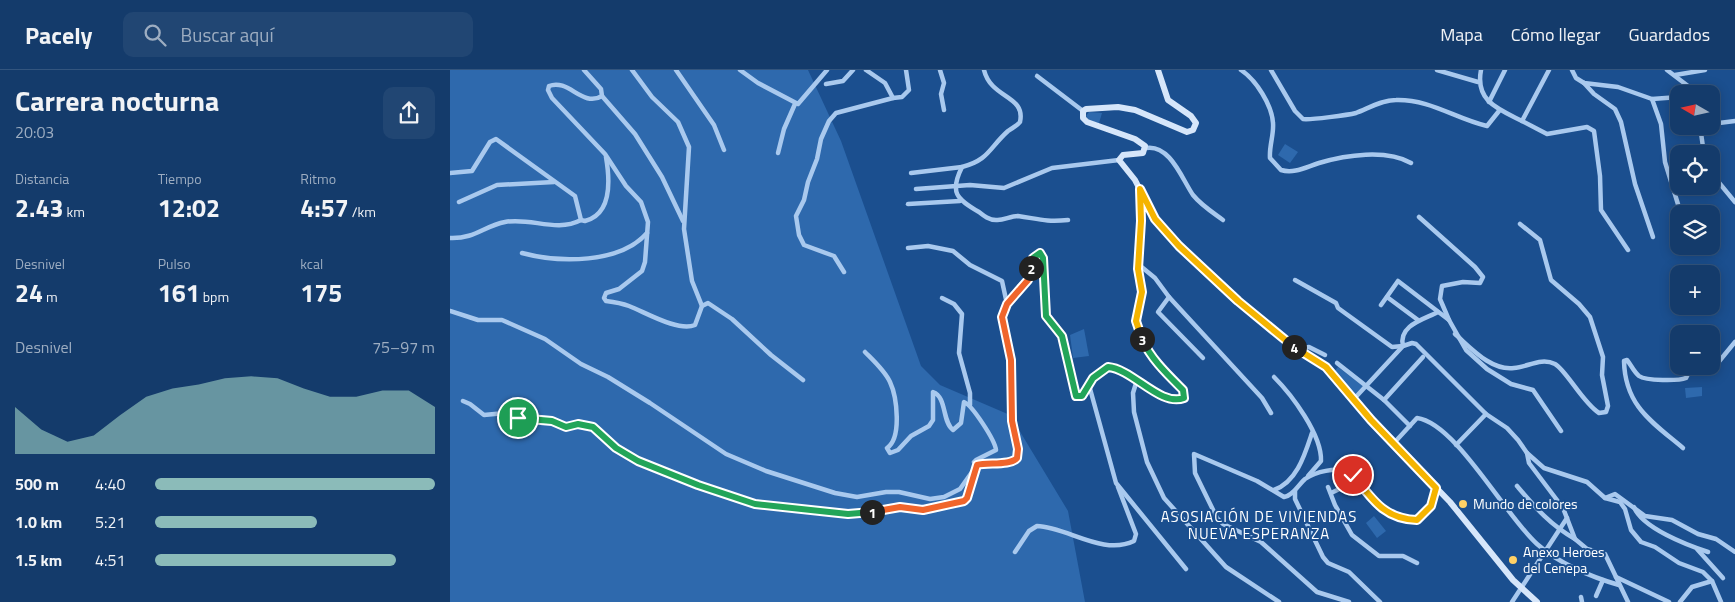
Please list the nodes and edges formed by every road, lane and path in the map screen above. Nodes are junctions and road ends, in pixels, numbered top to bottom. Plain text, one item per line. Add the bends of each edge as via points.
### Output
1 (584, 70) edge
2 (632, 70) edge
3 (676, 70) edge
4 (740, 70) edge
5 (828, 70) edge
6 (853, 70) edge
7 (866, 70) edge
8 (906, 70) edge
9 (940, 70) edge
10 (984, 70) edge
11 (1158, 70) edge
12 (1241, 70) edge
13 (1271, 70) edge
14 (1436, 70) edge
15 (1481, 70) edge
16 (1505, 70) edge
17 (1542, 70) edge
18 (1572, 70) edge
19 (1667, 70) edge
20 (1705, 70) edge
21 (1548, 72) edge
22 (1675, 75) junction
23 (1037, 76) dead end
24 (1478, 82) junction
25 (1584, 82) junction
26 (826, 84) dead end
27 (1685, 85) edge
28 (602, 96) junction
29 (893, 98) junction
30 (1652, 98) junction
31 (1670, 98) edge
32 (1489, 102) junction
33 (795, 104) junction
34 (944, 110) dead end
35 (1083, 111) junction
36 (1499, 111) junction
37 (1522, 121) junction
38 (1735, 122) edge
39 (1720, 123) edge
40 (1146, 148) junction
41 (724, 150) dead end
42 (605, 154) junction
43 (778, 154) dead end
44 (1119, 160) junction
45 (1411, 163) dead end
46 (962, 167) junction
47 (450, 173) edge
48 (911, 173) dead end
49 (554, 182) junction
50 (1720, 184) edge
51 (956, 186) junction
52 (916, 189) dead end
53 (1140, 189) junction
54 (960, 200) junction
55 (460, 202) dead end
56 (1735, 202) edge
57 (908, 204) dead end
58 (1678, 205) edge
59 (1418, 217) dead end
60 (581, 220) junction
61 (1068, 220) dead end
62 (1222, 220) dead end
63 (684, 222) junction
64 (1520, 224) dead end
65 (648, 232) junction
66 (450, 238) edge
67 (1653, 238) dead end
68 (908, 248) dead end
69 (1628, 250) dead end
70 (522, 253) dead end
71 (1138, 264) junction
72 (844, 272) dead end
73 (1296, 280) dead end
74 (1169, 297) junction
75 (1387, 297) junction
76 (942, 298) dead end
77 (1007, 304) junction
78 (1382, 304) dead end
79 (702, 306) junction
80 (450, 311) edge
81 (1438, 312) junction
82 (1418, 320) junction
83 (1449, 320) junction
84 (1456, 334) junction
85 (1735, 342) edge
86 (1403, 346) junction
87 (1297, 349) junction
88 (865, 352) dead end
89 (1325, 355) dead end
90 (1423, 357) dead end
91 (1203, 358) dead end
92 (1720, 360) edge
93 (1338, 363) dead end
94 (1688, 375) edge
95 (1274, 377) dead end
96 (803, 380) dead end
97 (1137, 380) junction
98 (1089, 385) junction
99 (1366, 385) junction
100 (1353, 400) junction
101 (1384, 400) junction
102 (463, 401) dead end
103 (970, 405) junction
104 (1271, 412) dead end
105 (1486, 414) junction
106 (1410, 426) junction
107 (1561, 431) dead end
108 (1312, 433) junction
109 (1394, 444) junction
110 (1456, 445) junction
111 (1683, 448) dead end
112 (1527, 453) junction
113 (976, 467) junction
114 (1306, 479) junction
115 (1116, 483) junction
116 (1359, 483) junction
117 (1517, 486) dead end
118 (1328, 487) dead end
119 (1436, 488) junction
120 (1296, 489) junction
121 (1274, 490) junction
122 (1331, 493) junction
123 (1605, 498) junction
124 (1634, 506) junction
125 (1567, 518) junction
126 (1560, 530) junction
127 (1575, 539) junction
128 (1695, 548) junction
129 (1547, 550) junction
130 (1015, 552) dead end
131 (1708, 552) dead end
132 (1735, 552) edge
133 (1417, 563) dead end
134 (1186, 569) dead end
135 (1615, 577) junction
136 (1723, 578) dead end
137 (1603, 580) junction
138 (1712, 581) junction
139 (1619, 584) junction
140 (1522, 589) junction
141 (1596, 596) dead end
142 (1278, 602) edge
143 (1349, 602) edge
144 (1380, 602) edge
145 (1512, 602) edge
146 (1537, 602) edge
147 (1628, 602) edge
148 (1669, 602) edge
149 (1680, 602) edge
150 (1721, 602) edge

1 - 28 street via 602,89
2 - 63 street via 652,97 678,122 686,138 690,157
3 - 41 street via 714,125
4 - 33 street
5 - 33 street via 802,101
6 - 26 street via 844,81
7 - 29 street via 885,83
8 - 29 street via 909,90 902,97
9 - 34 street via 944,83 941,94
10 - 46 street via 991,87 1017,105 1021,112 1020,122 988,155 977,163
11 - 35 main road via 1168,100 1191,116 1196,124 1194,130 1187,132 1135,110 1118,107
12 - 45 street via 1268,106 1273,121 1270,158 1281,170 1294,171 1321,163 1393,155
13 - 36 street via 1303,119 1354,114 1397,100 1429,104 1471,123 1487,126
14 - 24 street
15 - 24 street
16 - 32 street
17 - 21 street
18 - 25 street via 1576,78
19 - 22 street
20 - 22 street
21 - 37 street
22 - 27 street
23 - 35 street
24 - 32 street
25 - 30 street via 1618,87
25 - 67 street via 1615,109 1622,122 1635,184
28 - 42 street via 588,100 554,84 548,90
28 - 63 street via 635,134 662,177
29 - 72 street via 832,116 821,139 804,200 796,216 804,244 834,256
30 - 31 street
30 - 58 street via 1661,124 1665,162
32 - 36 street
33 - 43 street
35 - 40 main road via 1086,122 1135,139
36 - 37 street
37 - 69 street via 1548,134 1587,127 1594,130 1601,210
38 - 39 street
40 - 44 main road via 1140,154 1124,155
40 - 62 street via 1156,149 1167,156 1194,195
42 - 60 street via 607,195 604,209 591,220
42 - 65 street via 641,202
44 - 51 street via 1052,168 1004,188
44 - 53 main road
46 - 48 street
46 - 51 street
47 - 49 street via 472,171 490,142 496,139
49 - 55 street via 498,186
49 - 60 street via 575,196
50 - 56 street
51 - 52 street
51 - 54 street
53 - 71 street
53 - 87 main road via 1155,219 1179,246 1238,301
54 - 57 street
54 - 61 street via 988,219 997,221 1014,216 1046,222
59 - 83 street via 1483,277 1480,283 1442,286 1440,299
60 - 66 street via 565,226 515,220 462,238
63 - 79 street via 692,281
64 - 84 street via 1540,240 1553,282 1590,317 1603,357 1606,412 1599,414 1594,410 1555,364 1541,361 1512,369 1500,367 1484,359
65 - 70 street via 626,248 586,259
65 - 79 street via 646,262 642,271 619,289 606,293 606,301 685,327 695,325
68 - 77 street via 928,246 953,251 970,265 1002,281
71 - 74 street via 1155,278
71 - 97 street via 1142,292 1137,327 1146,349 1185,396 1168,399
73 - 86 street via 1336,303 1338,308 1390,346
74 - 91 street via 1158,312
74 - 104 street via 1262,398
75 - 78 street
75 - 81 street via 1398,281
75 - 82 street
76 - 103 street via 954,304 962,314 960,353
77 - 98 street via 1028,280 1033,258 1040,253 1043,258 1046,316 1062,336 1075,395 1082,396
77 - 113 street via 1002,317 1011,360 1012,421 1018,454 1011,463 990,462
79 - 96 street via 708,303 732,319
80 - 113 street via 478,320 502,320 545,339 726,454 766,472 857,497 899,492 930,499 944,497 960,489
81 - 82 street
81 - 83 street
82 - 86 street via 1409,327
83 - 84 street
84 - 107 street via 1466,350 1486,369 1511,384 1533,390
85 - 92 street
86 - 99 street
86 - 105 street via 1412,342 1422,348
87 - 89 street via 1309,347
87 - 100 main road via 1326,367
88 - 103 street via 890,381 893,391 897,419 892,445 887,448 890,453 929,426 933,420 933,392 940,398 953,430 961,423 964,402
90 - 101 street
93 - 99 street
94 - 111 street via 1680,380 1644,378 1627,360 1624,362 1625,375 1636,404 1648,419
95 - 108 street via 1298,403
97 - 98 street via 1108,367
97 - 142 street via 1133,393 1134,412 1147,462 1164,498 1226,567
98 - 115 street
99 - 100 street
99 - 101 street
100 - 109 main road
101 - 106 street
102 - 113 street via 484,415 505,413 552,421 566,427 578,424 593,427 616,448 638,461 698,485 766,506 848,514 900,507 923,510 964,501
103 - 113 street via 997,448 976,460
105 - 110 street
105 - 112 street via 1507,428
106 - 109 street
106 - 110 street via 1418,418 1427,419
108 - 114 street via 1321,461
108 - 121 street via 1291,479 1284,487
109 - 119 main road
110 - 129 street via 1537,544
112 - 123 street via 1544,468 1587,482
112 - 125 street via 1529,463
114 - 116 street via 1321,472 1342,470 1353,475
114 - 120 street
115 - 130 street via 1136,534 1134,541 1119,546 1101,544 1037,526 1029,531
115 - 134 street
116 - 119 street via 1386,513 1407,520 1417,520 1425,514
116 - 122 street
117 - 126 street via 1540,514
118 - 122 street
119 - 140 main road
120 - 121 street via 1288,496
120 - 144 street via 1295,499 1323,557 1328,563 1349,572
121 - 143 street via 1194,454 1195,474 1223,524 1261,542 1317,592
122 - 133 street via 1334,505 1352,535 1376,554 1402,556
123 - 124 street via 1615,494
123 - 138 street via 1620,502 1631,530 1641,542 1703,572
124 - 128 street via 1637,514 1650,525
124 - 132 street via 1645,516 1672,520 1698,534 1716,539
125 - 126 street
125 - 127 street
126 - 127 street
126 - 129 street
127 - 135 street via 1587,549 1604,554
128 - 131 street
128 - 136 street
129 - 137 street via 1565,563
129 - 140 street
135 - 139 street
135 - 148 street
137 - 139 street
137 - 141 street
138 - 149 street via 1692,587
138 - 150 street
139 - 147 street
140 - 145 street
140 - 146 main road

